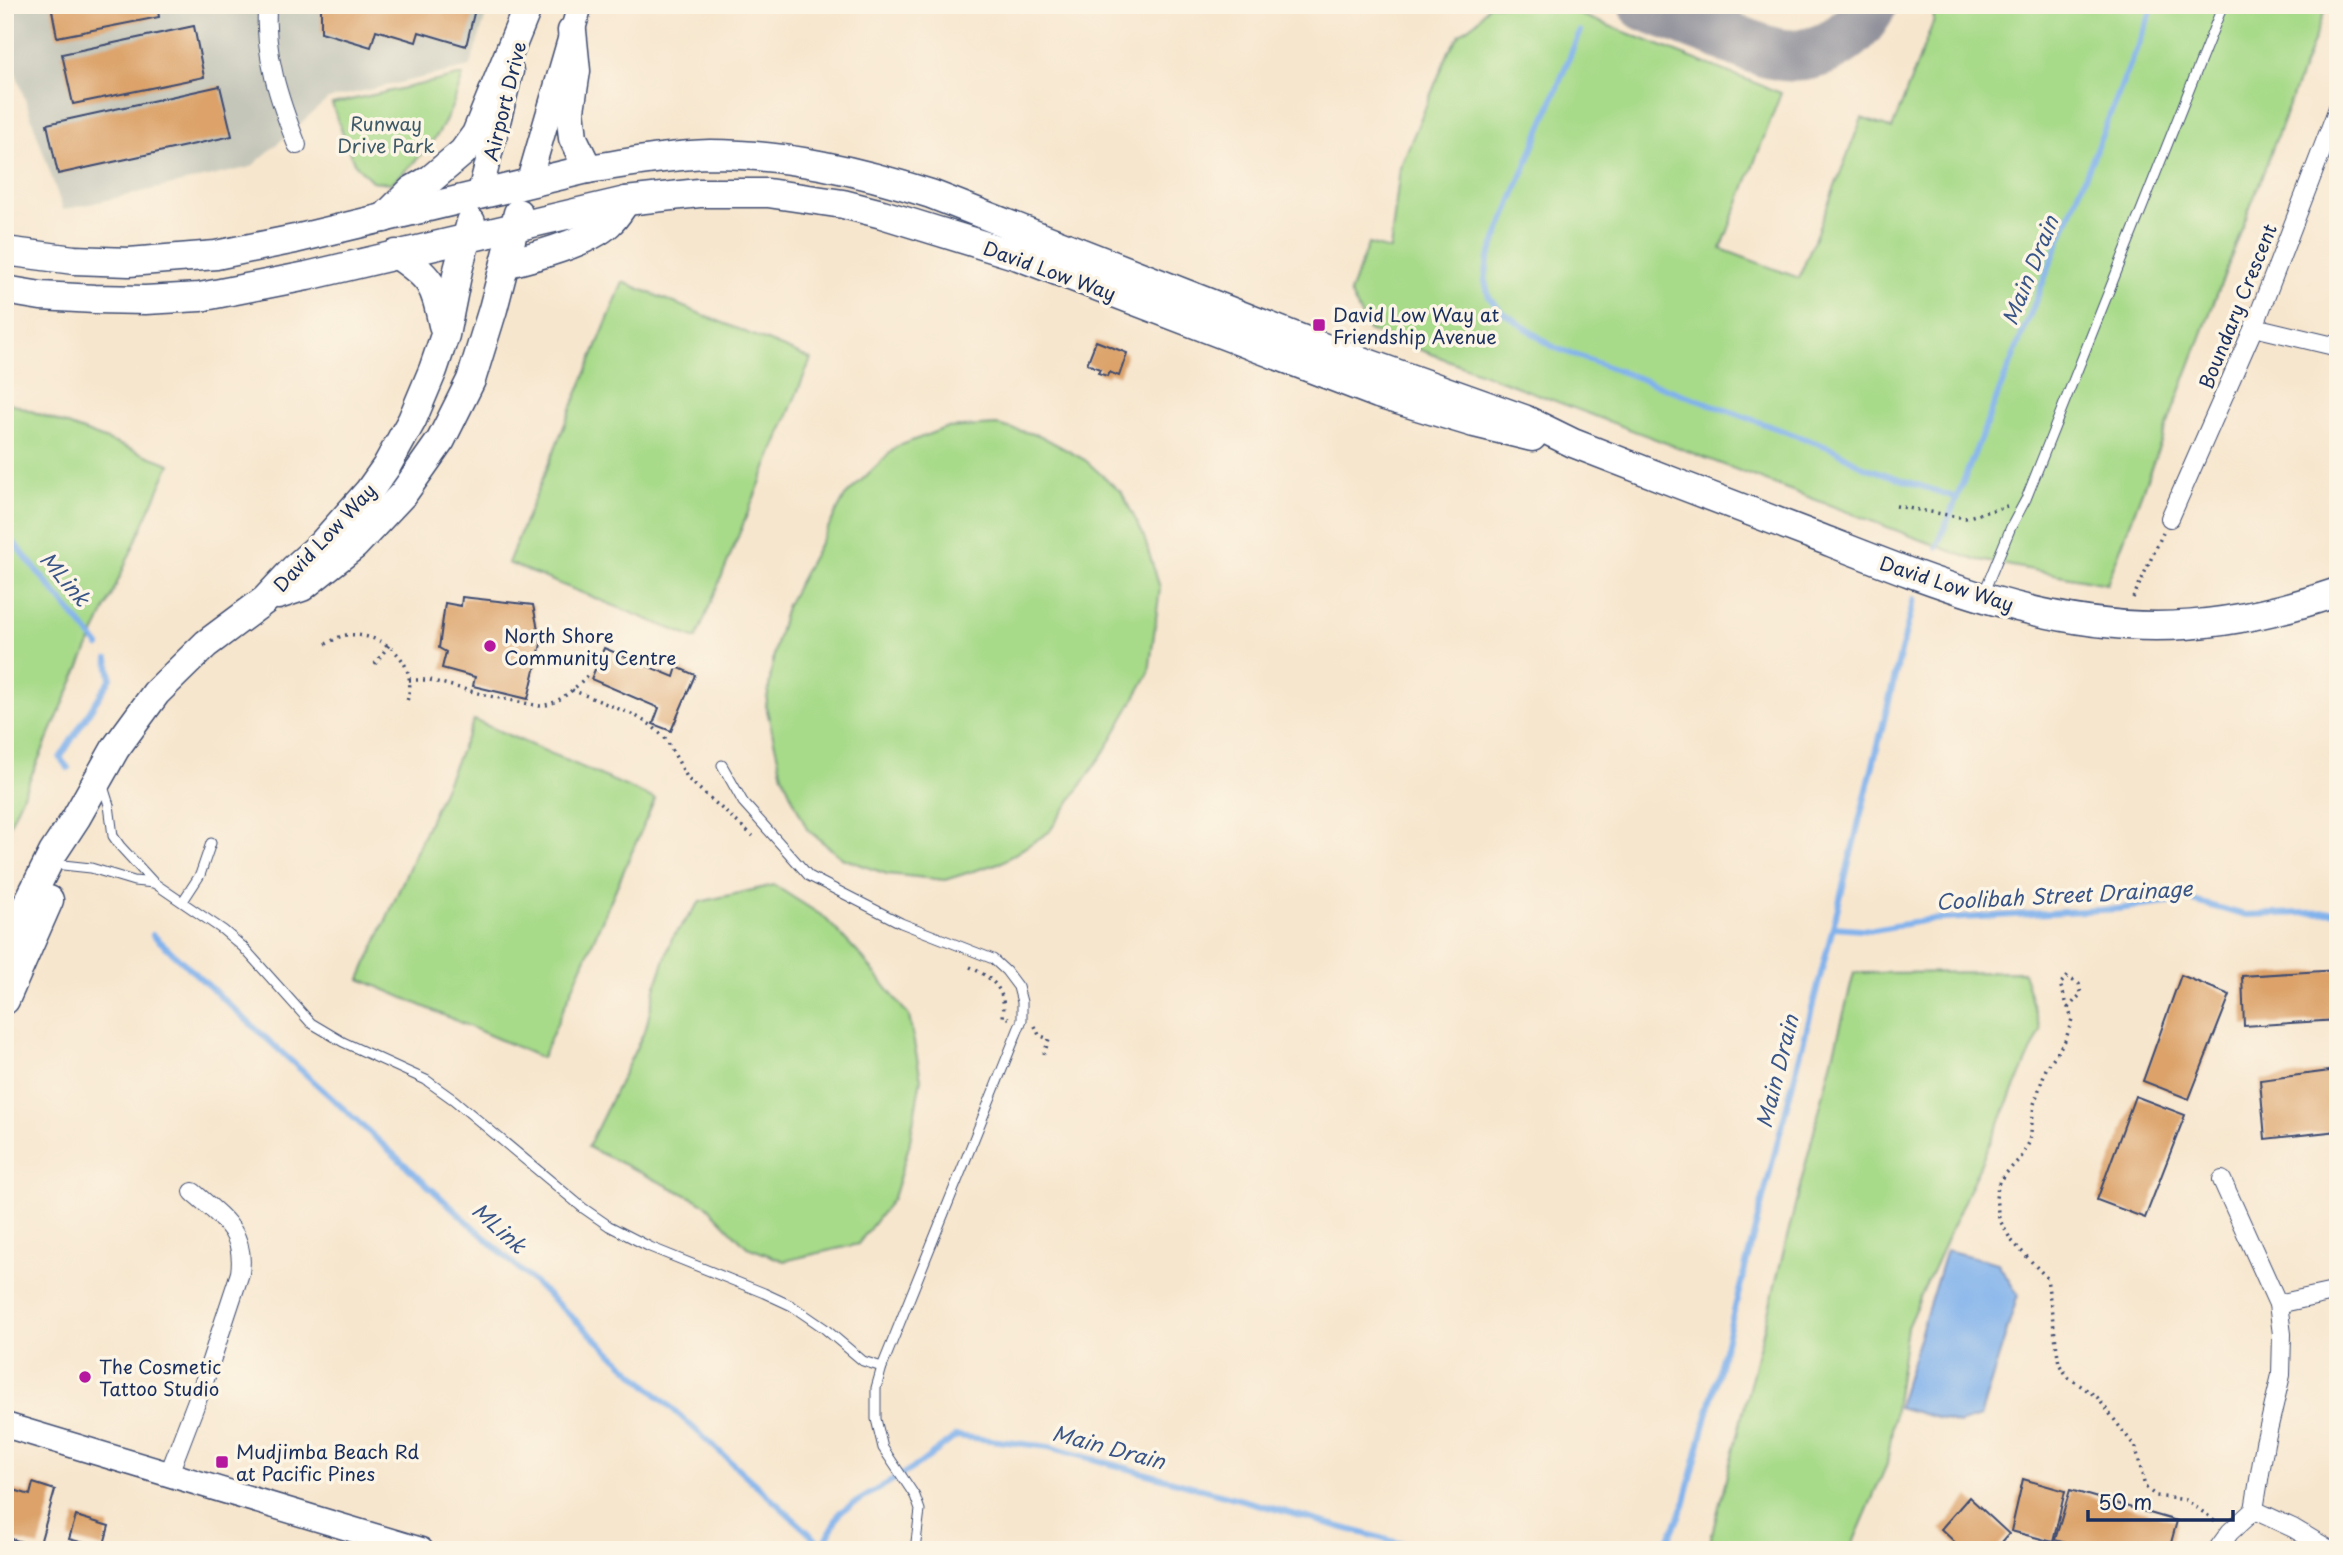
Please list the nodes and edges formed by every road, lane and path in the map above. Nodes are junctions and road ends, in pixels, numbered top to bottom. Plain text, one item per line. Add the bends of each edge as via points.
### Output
1 (267, 5) edge
2 (2223, 5) edge
3 (527, 8) edge
4 (576, 18) edge
5 (2338, 108) edge
6 (297, 145) dead end
7 (588, 169) junction
8 (528, 184) junction
9 (479, 196) junction
10 (626, 201) junction
11 (384, 218) junction
12 (514, 228) junction
13 (467, 238) junction
14 (5, 251) edge
15 (396, 254) junction
16 (505, 264) junction
17 (5, 290) edge
18 (2254, 327) junction
19 (444, 335) junction
20 (2338, 347) edge
21 (1382, 382) junction
22 (2026, 499) junction
23 (1896, 506) dead end
24 (2171, 518) joint
25 (2338, 592) edge
26 (1983, 597) junction
27 (2133, 598) dead end
28 (265, 600) junction
29 (326, 644) dead end
30 (389, 645) junction
31 (375, 664) dead end
32 (587, 676) dead end
33 (409, 680) junction
34 (407, 701) dead end
35 (722, 765) dead end
36 (100, 775) junction
37 (76, 818) junction
38 (211, 843) dead end
39 (63, 865) junction
40 (154, 883) junction
41 (183, 901) junction
42 (5, 948) edge
43 (5, 1000) edge
44 (2068, 1008) junction
45 (1031, 1022) dead end
46 (1044, 1054) dead end
47 (2222, 1180) dead end
48 (193, 1192) dead end
49 (2338, 1291) edge
50 (2278, 1304) junction
51 (882, 1367) junction
52 (5, 1425) edge
53 (168, 1476) junction
54 (2254, 1510) junction
55 (2230, 1532) junction
56 (421, 1550) edge
57 (915, 1550) edge
58 (2217, 1550) edge
59 (2330, 1550) edge

1 - 6 street via 274,78
2 - 22 lane
3 - 9 street, Airport Drive
3 - 11 main road via 477,134 463,152 412,190
4 - 7 main road via 570,110 573,138
4 - 8 street
5 - 18 street, Boundary Crescent
7 - 8 main road, David Low Way
7 - 21 main road, David Low Way via 709,154 764,157 850,171 931,194
8 - 9 main road, David Low Way
8 - 12 main road, David Low Way
9 - 11 main road
9 - 13 main road, David Low Way
10 - 12 main road, David Low Way
10 - 16 main road via 609,224 581,239
10 - 21 main road, David Low Way via 699,193 756,193 882,214
11 - 14 main road via 251,249 173,260 74,260
12 - 13 main road, David Low Way
12 - 16 main road, David Low Way
13 - 15 main road
13 - 19 main road, David Low Way
15 - 17 main road via 200,297 95,299
15 - 19 main road via 422,272 435,288
16 - 28 main road, David Low Way via 471,380 424,467 355,545 302,586
18 - 20 street
18 - 24 street, Boundary Crescent
19 - 28 main road, David Low Way via 422,397 386,467 338,527
21 - 26 main road, David Low Way via 1520,436 1573,443 1898,569
22 - 23 path via 1965,518
22 - 26 lane
24 - 27 path
25 - 26 main road, David Low Way via 2243,617 2158,626 2105,623
28 - 36 main road, David Low Way via 206,644 156,693
29 - 30 path via 346,635
30 - 31 path
30 - 33 path via 405,663
32 - 33 path via 547,706 430,680
33 - 34 path
35 - 51 lane via 743,802 809,876 901,923 993,959 1018,987 1022,1002 1022,1020
36 - 37 main road, David Low Way
36 - 40 lane via 113,836
37 - 39 main road, David Low Way
37 - 42 main road, David Low Way via 52,853
38 - 41 lane via 200,876
39 - 40 lane
39 - 43 main road, David Low Way
40 - 41 lane
41 - 51 lane via 243,947 310,1023 426,1080 609,1226 792,1306 863,1361
44 - 44 path via 2060,984 2067,977 2079,984 2081,994
44 - 55 path via 2072,1019 2066,1039 2046,1069 2034,1104 2030,1141 1999,1181 1999,1219 2011,1240 2047,1278 2059,1364 2068,1377 2097,1397 2136,1448 2145,1487 2156,1496 2186,1500
45 - 46 path via 1039,1035 1049,1039
47 - 50 street
48 - 53 street via 234,1231 242,1259 204,1382
49 - 50 street
50 - 54 street via 2281,1376
51 - 57 lane via 876,1388 876,1419 883,1447 920,1510
52 - 53 street
53 - 56 street
54 - 55 street
54 - 59 street
55 - 58 street

